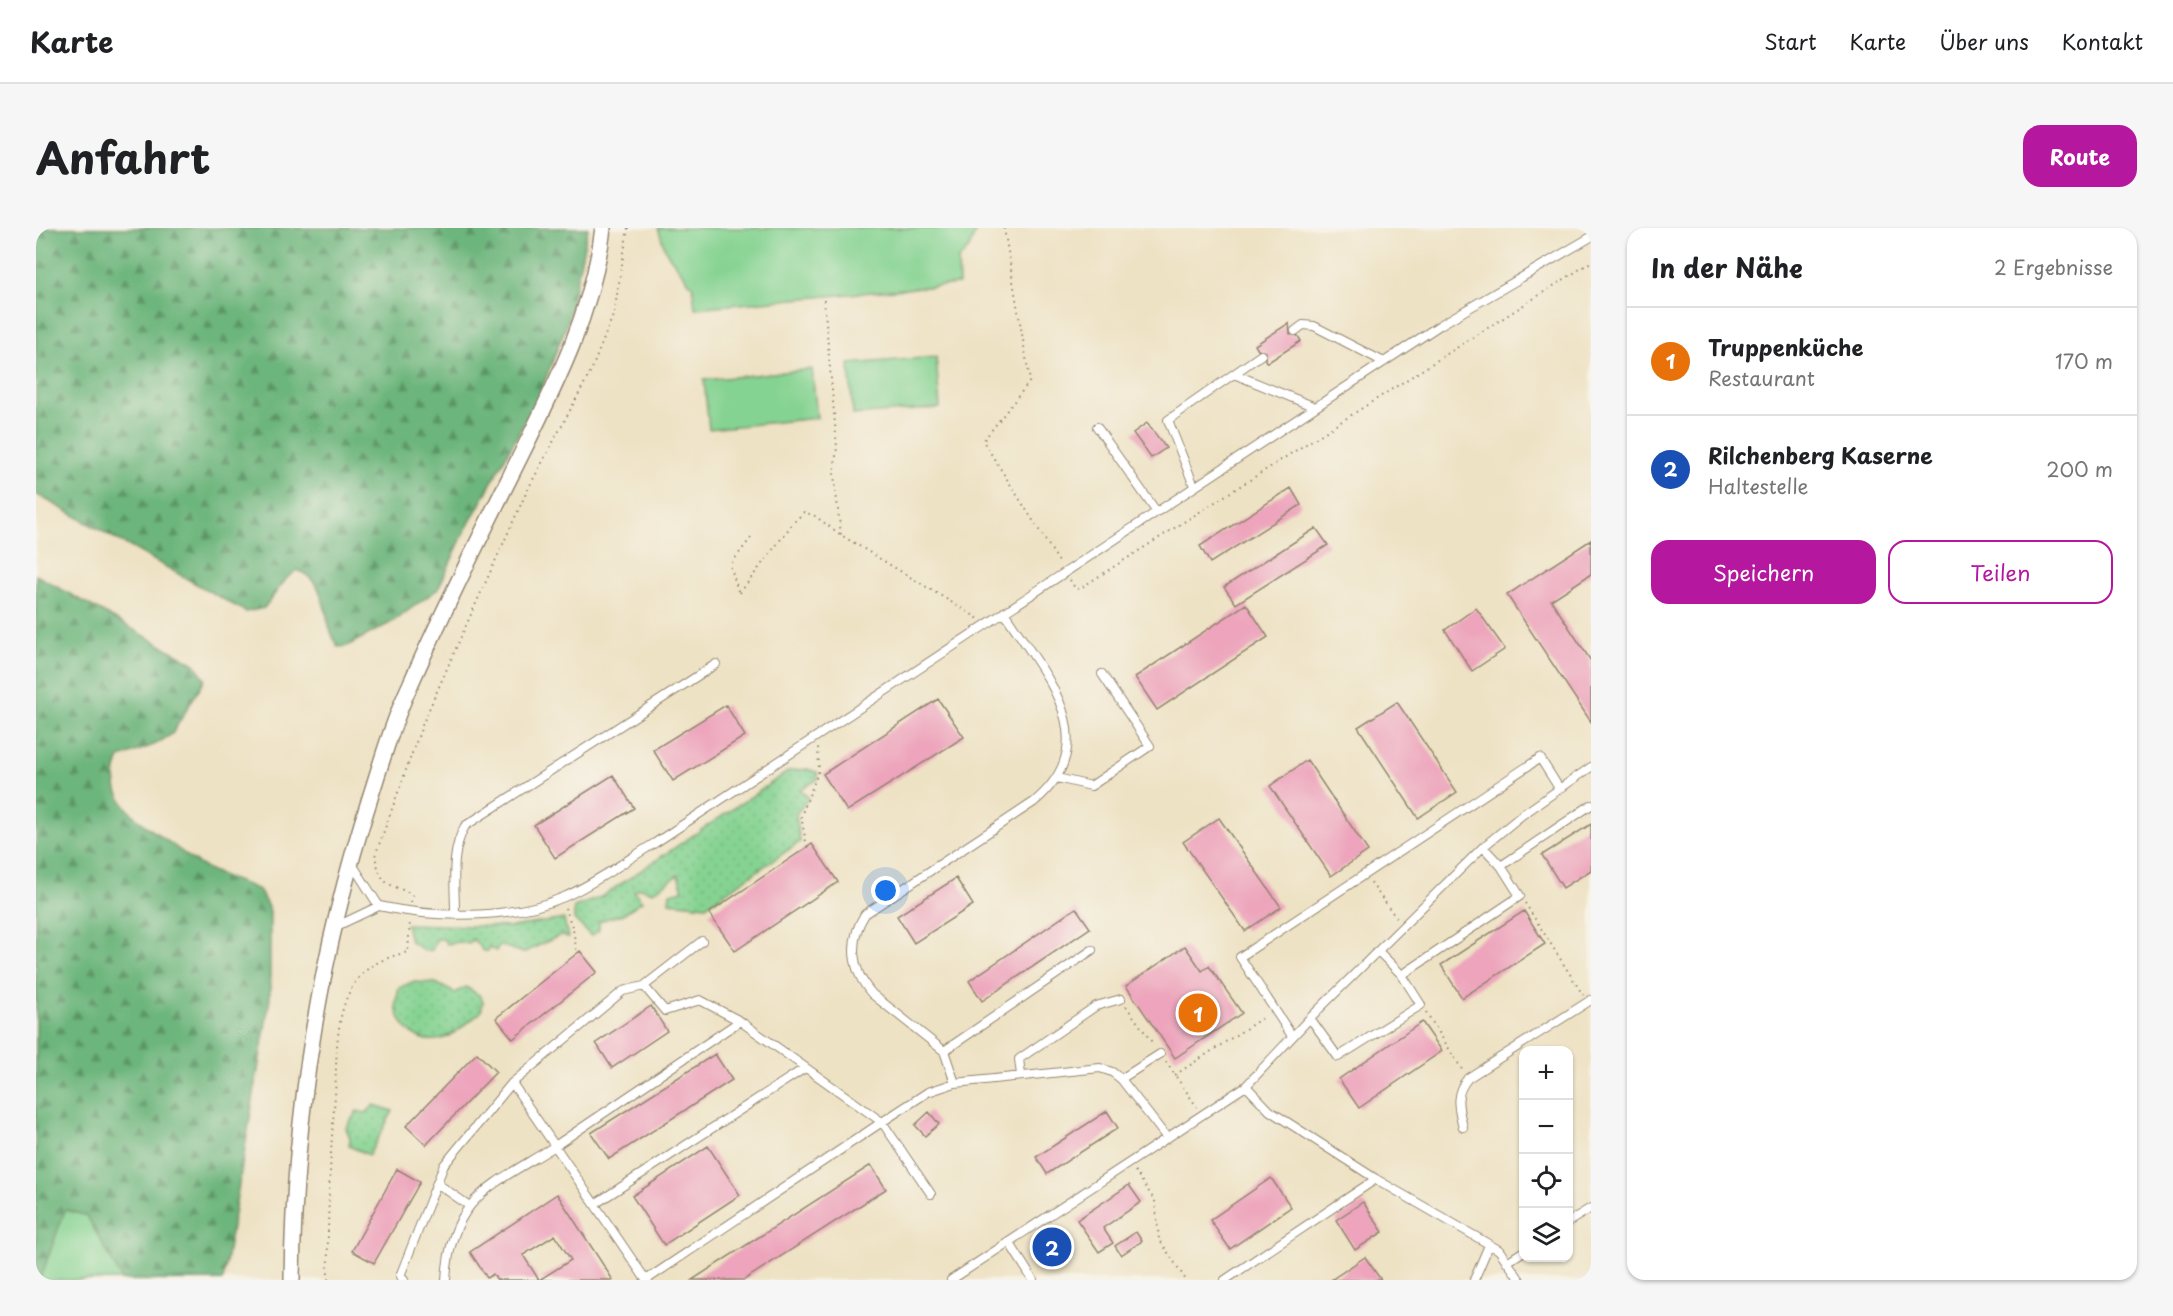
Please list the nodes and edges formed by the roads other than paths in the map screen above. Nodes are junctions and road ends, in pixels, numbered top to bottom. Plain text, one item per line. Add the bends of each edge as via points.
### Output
1 (603, 228) edge
2 (1591, 237) edge
3 (1295, 331) dead end
4 (1261, 355) dead end
5 (1384, 362) junction
6 (1234, 374) junction
7 (1315, 407) junction
8 (1097, 427) dead end
9 (1194, 486) junction
10 (1156, 512) junction
11 (1004, 612) junction
12 (716, 664) dead end
13 (1102, 674) dead end
14 (1591, 766) edge
15 (1057, 778) junction
16 (1559, 788) junction
17 (1591, 805) edge
18 (1484, 847) junction
19 (350, 860) junction
20 (1501, 866) junction
21 (379, 906) junction
22 (455, 913) junction
23 (331, 929) junction
24 (702, 941) dead end
25 (1092, 950) dead end
26 (1378, 951) junction
27 (1402, 975) junction
28 (644, 986) junction
29 (1121, 999) dead end
30 (1590, 1001) edge
31 (1310, 1018) junction
32 (740, 1021) junction
33 (1292, 1036) junction
34 (944, 1051) junction
35 (1160, 1054) dead end
36 (806, 1068) junction
37 (1021, 1075) junction
38 (1121, 1079) junction
39 (512, 1083) junction
40 (955, 1083) junction
41 (1246, 1086) junction
42 (882, 1122) junction
43 (1463, 1126) dead end
44 (1167, 1138) junction
45 (555, 1146) junction
46 (1376, 1179) junction
47 (438, 1184) junction
48 (931, 1194) dead end
49 (595, 1204) junction
50 (468, 1205) junction
51 (1591, 1208) edge
52 (1573, 1219) edge
53 (1009, 1242) junction
54 (1489, 1245) junction
55 (1519, 1254) edge
56 (1507, 1262) junction
57 (292, 1280) edge
58 (404, 1280) edge
59 (446, 1280) edge
60 (951, 1280) edge
61 (1033, 1280) edge
62 (1225, 1280) edge
63 (1474, 1280) edge
64 (1520, 1280) edge

1 - 19 street via 594,279 573,346 409,686
2 - 5 lane
3 - 5 lane via 1303,325 1314,326
4 - 6 lane
5 - 7 lane
6 - 7 lane
6 - 9 lane via 1168,420
7 - 9 lane
8 - 10 lane
9 - 10 lane
10 - 11 lane
11 - 15 lane via 1064,710 1070,741 1064,768
11 - 22 lane via 655,843 562,898 531,909 496,914
12 - 22 lane via 465,826 454,858
13 - 15 lane via 1150,746 1090,786
14 - 16 lane
15 - 34 lane via 1034,802 865,914 858,926 854,955 862,982
16 - 18 lane
16 - 33 lane via 1540,758 1240,957
17 - 20 lane
18 - 20 lane
18 - 26 lane
19 - 21 lane
19 - 23 street
20 - 27 lane via 1520,896
21 - 22 lane via 411,912
21 - 23 lane
23 - 57 street via 303,1101
24 - 28 lane
25 - 34 lane
26 - 27 lane
26 - 31 lane
27 - 31 lane via 1421,1005 1338,1057
28 - 32 lane via 665,1011 700,1000
28 - 39 lane via 623,991
29 - 37 lane via 1096,1006 1019,1059
30 - 43 lane via 1468,1078 1457,1099
31 - 33 lane
32 - 36 lane
32 - 45 lane
33 - 41 lane
34 - 40 lane
35 - 38 lane
36 - 42 lane
36 - 49 lane
37 - 38 lane via 1094,1068 1112,1072
37 - 40 lane
38 - 44 lane
39 - 45 lane
39 - 47 lane via 444,1165
40 - 42 lane via 922,1095
41 - 44 lane
41 - 46 lane via 1270,1111
42 - 48 lane
42 - 49 lane via 646,1280
44 - 53 lane
45 - 49 lane
45 - 50 lane
46 - 54 lane
46 - 62 lane
47 - 50 lane
47 - 58 lane via 400,1276
50 - 59 lane via 452,1241
51 - 52 lane
53 - 60 lane
53 - 61 lane
54 - 56 lane
54 - 63 lane
55 - 56 lane
56 - 64 lane

